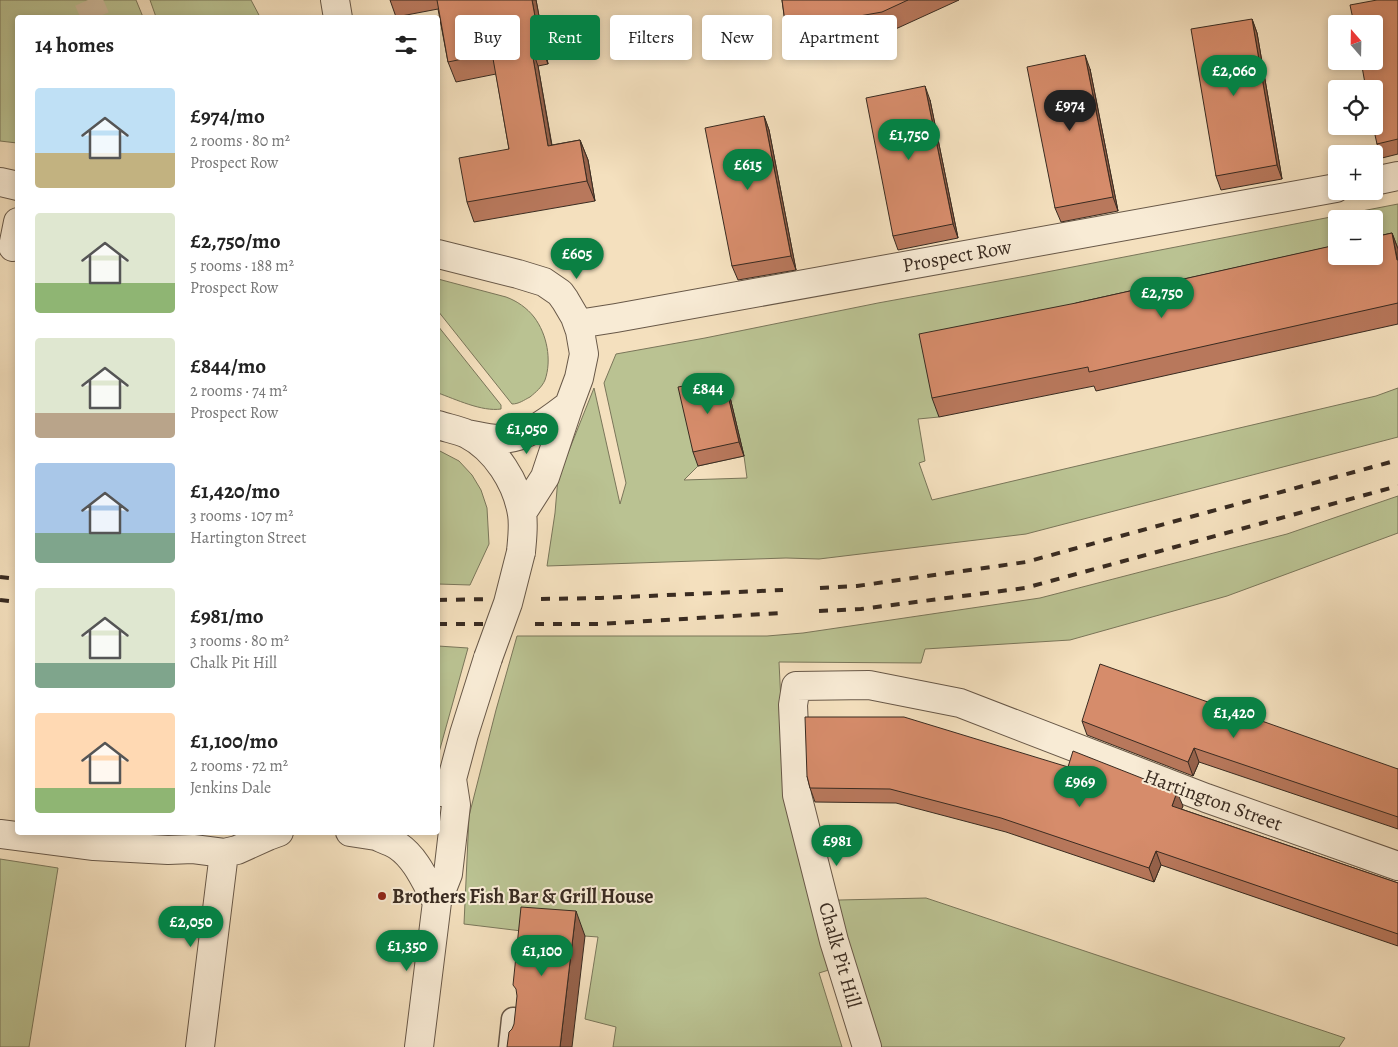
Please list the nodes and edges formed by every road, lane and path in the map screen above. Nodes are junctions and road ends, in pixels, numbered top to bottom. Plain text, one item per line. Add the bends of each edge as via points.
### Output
1 (335, 0) edge
2 (338, 15) edge
3 (1398, 176) edge
4 (1383, 179) edge
5 (0, 182) edge
6 (15, 185) edge
7 (1328, 189) edge
8 (440, 254) edge
9 (578, 324) junction
10 (568, 405) junction
11 (440, 426) edge
12 (467, 434) junction
13 (522, 513) junction
14 (796, 686) joint
15 (445, 788) edge
16 (0, 834) edge
17 (270, 835) edge
18 (384, 835) edge
19 (221, 843) edge
20 (1398, 866) edge
21 (437, 902) junction
22 (513, 1020) edge
23 (200, 1047) edge
24 (419, 1047) edge
25 (510, 1047) edge
26 (867, 1047) edge

1 - 2 street
3 - 4 street
5 - 6 street
7 - 9 street, Prospect Row
8 - 9 street via 544,282 560,293
9 - 10 street via 584,354
10 - 12 street via 535,430 517,436 498,439
10 - 13 street via 545,478
11 - 12 street
12 - 13 street via 491,453 507,474
13 - 15 street, bridge via 521,552 508,603
14 - 20 street, Hartington Street via 869,686 960,703 1206,798
14 - 26 street, Chalk Pit Hill via 793,705 797,795 834,941
15 - 21 street via 456,805 448,874
16 - 19 street via 94,846 168,850
17 - 19 street via 237,850
18 - 21 street via 403,850 418,869
19 - 23 street
21 - 24 street
22 - 25 lane

